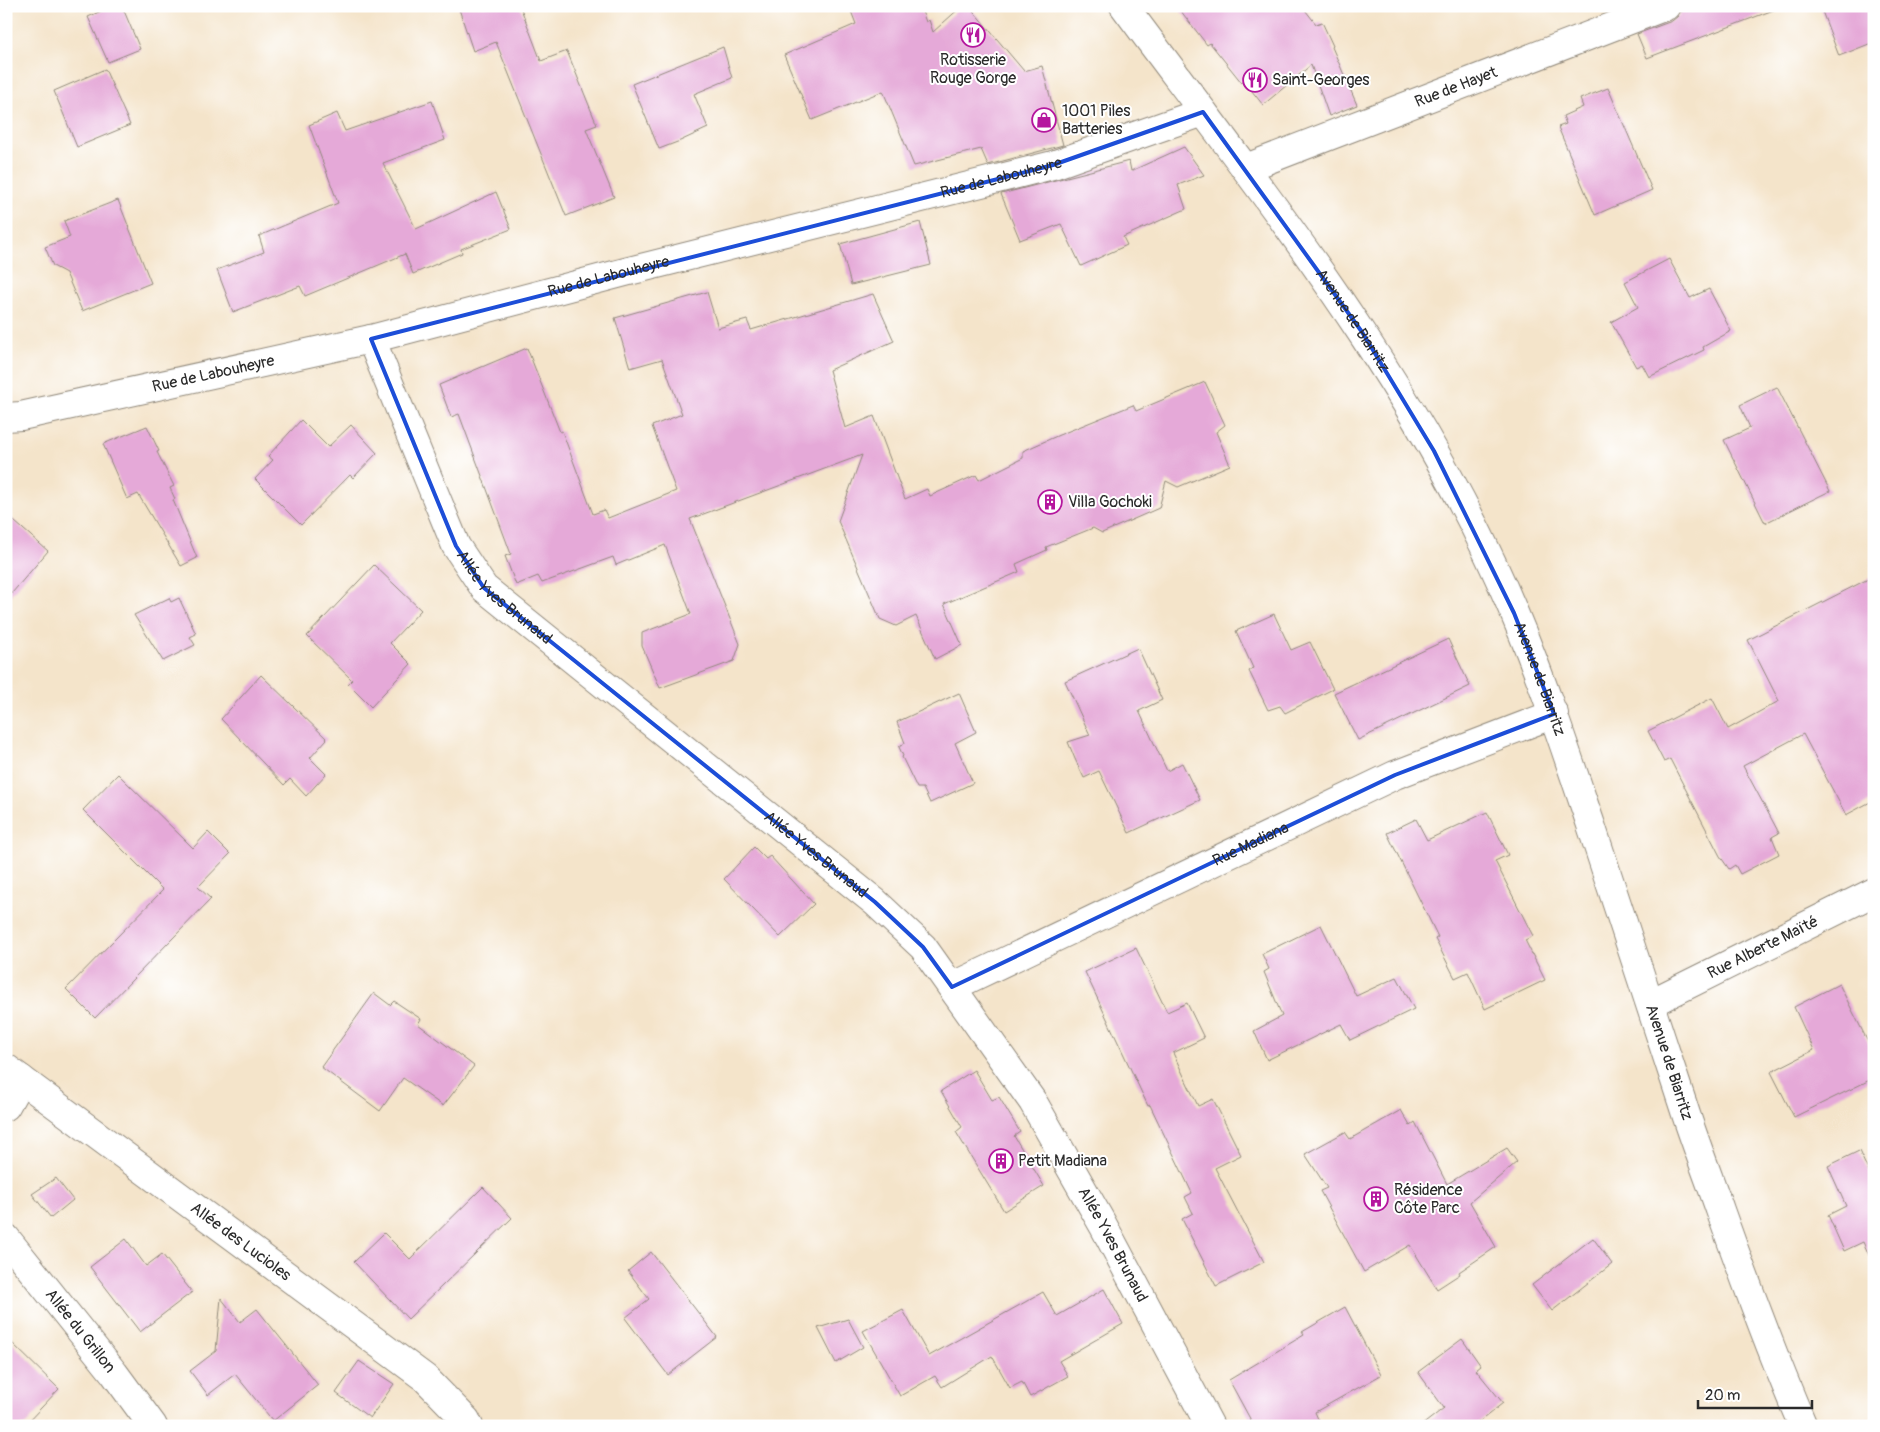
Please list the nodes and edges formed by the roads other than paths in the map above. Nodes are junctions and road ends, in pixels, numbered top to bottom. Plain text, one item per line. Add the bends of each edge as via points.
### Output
1 (1124, 6) edge
2 (1666, 6) edge
3 (1203, 112) junction
4 (1246, 168) junction
5 (371, 339) junction
6 (6, 417) edge
7 (1554, 714) junction
8 (1874, 892) edge
9 (952, 987) junction
10 (1651, 1003) junction
11 (14, 1073) edge
12 (6, 1106) edge
13 (6, 1238) edge
14 (153, 1426) edge
15 (469, 1426) edge
16 (1210, 1426) edge
17 (1803, 1426) edge

1 - 3 street, Avenue de Biarritz
2 - 4 street, Rue de Hayet
3 - 4 street, Avenue de Biarritz
3 - 5 street, Rue de Labouheyre via 1053,165
4 - 7 street, Avenue de Biarritz via 1362,332 1434,451 1514,612
5 - 6 street, Rue de Labouheyre
5 - 9 street, Allée Yves Brunaud via 456,546 484,588 875,902 923,947
7 - 9 street, Rue Madiana via 1395,775
7 - 10 street, Avenue de Biarritz
8 - 10 street, Rue Alberte Maïté
9 - 16 street, Allée Yves Brunaud via 1033,1102 1104,1225
10 - 17 street, Avenue de Biarritz via 1684,1110 1756,1312
11 - 12 street
11 - 15 street, Allée des Lucioles via 425,1378
13 - 14 street, Allée du Grillon

